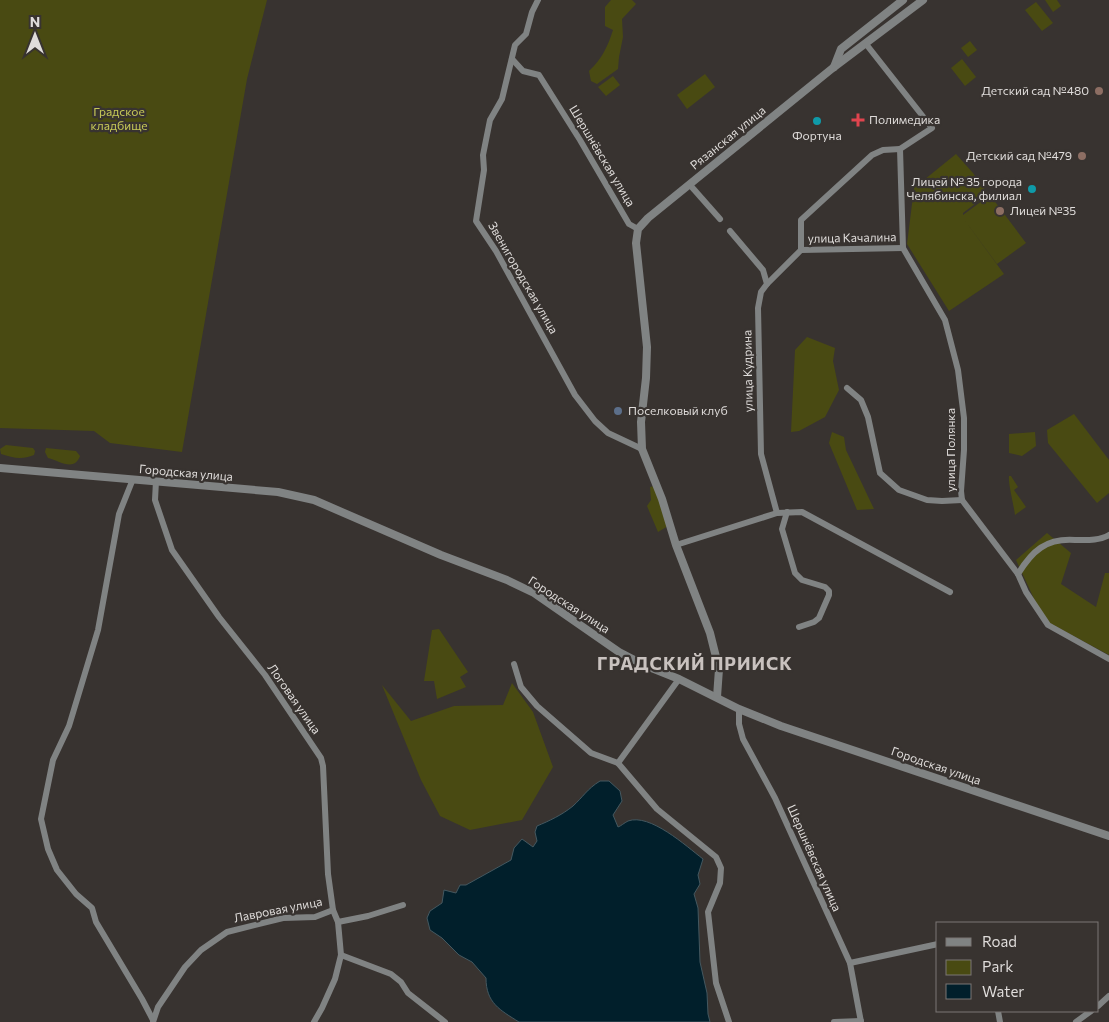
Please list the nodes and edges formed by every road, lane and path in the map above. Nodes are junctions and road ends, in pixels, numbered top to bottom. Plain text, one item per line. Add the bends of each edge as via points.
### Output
1 (538, 0) edge
2 (903, 0) edge
3 (923, 0) edge
4 (910, 10) junction
5 (858, 35) junction
6 (866, 44) junction
7 (512, 59) junction
8 (834, 67) junction
9 (900, 149) junction
10 (690, 184) junction
11 (720, 219) dead end
12 (638, 229) junction
13 (730, 231) dead end
14 (903, 248) junction
15 (801, 250) junction
16 (762, 270) junction
17 (777, 275) junction
18 (767, 284) junction
19 (847, 388) dead end
20 (642, 449) junction
21 (0, 468) edge
22 (133, 479) junction
23 (156, 481) junction
24 (962, 500) junction
25 (787, 512) junction
26 (776, 513) junction
27 (1109, 535) edge
28 (676, 545) junction
29 (1018, 574) junction
30 (950, 592) dead end
31 (798, 627) dead end
32 (1109, 659) edge
33 (514, 664) dead end
34 (679, 679) junction
35 (717, 697) junction
36 (739, 709) junction
37 (618, 763) junction
38 (1109, 836) edge
39 (403, 905) dead end
40 (333, 910) junction
41 (338, 922) junction
42 (936, 944) edge
43 (341, 956) junction
44 (850, 963) junction
45 (1109, 996) edge
46 (1099, 1005) edge
47 (1090, 1012) edge
48 (153, 1021) edge
49 (861, 1021) edge
50 (314, 1022) edge
51 (445, 1022) edge
52 (730, 1022) edge
53 (834, 1022) edge
54 (1076, 1022) edge

1 - 7 street, Звенигородская улица via 526,34 515,45
2 - 4 street
2 - 5 street
3 - 4 street, Рязанская улица
4 - 6 street, Рязанская улица
5 - 6 street
5 - 8 street via 841,49
6 - 8 street, Рязанская улица
6 - 9 street via 932,128
7 - 12 street, Шершнёвская улица via 523,71 539,75 629,224
7 - 20 street, Звенигородская улица via 502,99 490,120 476,221 575,394 608,433
8 - 10 street, Рязанская улица
9 - 14 street
9 - 15 street via 883,150 872,155 801,220
10 - 11 street
10 - 12 street, Рязанская улица
12 - 20 street via 637,258 648,347 641,422
13 - 16 street
14 - 15 street, улица Качалина
14 - 24 street, улица Полянка via 945,320 954,350 964,418
15 - 17 street
16 - 17 street
16 - 18 street
17 - 18 street
18 - 26 street, улица Кудрина via 761,292 758,308 761,454
19 - 24 street via 861,400 868,416 880,473 899,490 927,500
20 - 28 street
21 - 22 street, Городская улица
22 - 23 street, Городская улица
22 - 48 street via 119,514 98,630 69,726 53,760 41,819 57,870 92,908 96,922
23 - 34 street, Городская улица via 278,492 314,500 534,593 619,652
23 - 40 street, Логовая улица via 156,500 172,550 265,675 321,758
24 - 29 street, улица Полянка
25 - 26 street
25 - 30 street via 802,512
25 - 31 street via 782,529 795,573 802,580 829,591 819,618
26 - 28 street
27 - 29 street via 1086,540 1066,539 1039,547
28 - 35 street via 718,662
29 - 32 street, улица Полянка via 1048,625
33 - 37 street via 521,688 537,706 591,753
34 - 35 street, Городская улица
34 - 37 street
35 - 36 street, Городская улица
36 - 38 street, Городская улица
36 - 44 street, Шершнёвская улица via 743,739 774,798
37 - 52 street via 657,809 716,857 721,868 720,883 708,912 716,983
39 - 41 street
40 - 41 street, Логовая улица
40 - 48 street, Лавровая улица via 315,917 283,918 227,932 201,950 185,967
41 - 43 street, Логовая улица
42 - 44 street
43 - 50 street, Логовая улица via 335,978
43 - 51 street via 391,974 408,993
44 - 49 street, Шершнёвская улица
45 - 46 street
47 - 54 street
49 - 53 street, Шершнёвская улица

